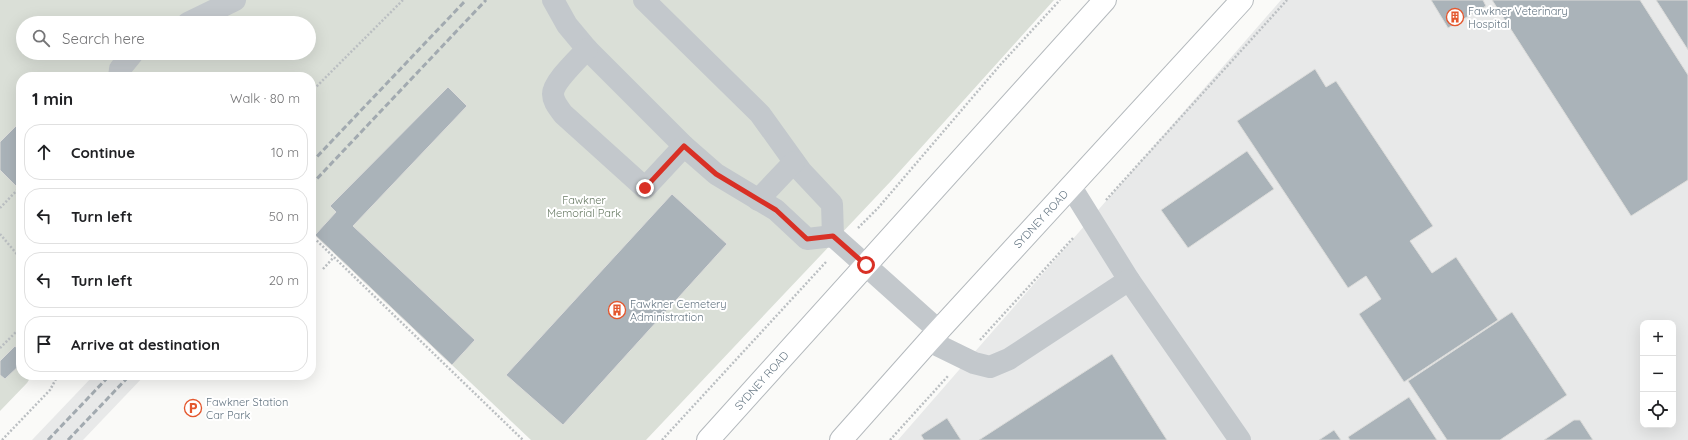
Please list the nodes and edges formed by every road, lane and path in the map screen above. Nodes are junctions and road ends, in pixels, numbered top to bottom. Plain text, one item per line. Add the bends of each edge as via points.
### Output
1 (235, 0) edge
2 (403, 0) edge
3 (644, 0) edge
4 (1060, 0) edge
5 (1105, 0) edge
6 (1242, 0) edge
7 (560, 3) edge
8 (202, 16) edge
9 (587, 49) junction
10 (127, 60) edge
11 (120, 72) edge
12 (316, 87) edge
13 (684, 146) junction
14 (794, 162) junction
15 (1071, 187) junction
16 (16, 192) edge
17 (758, 200) junction
18 (0, 208) edge
19 (0, 234) edge
20 (1, 237) edge
21 (316, 240) edge
22 (838, 240) junction
23 (16, 253) edge
24 (334, 257) junction
25 (866, 265) junction
26 (323, 269) dead end
27 (1129, 280) junction
28 (16, 332) edge
29 (934, 336) junction
30 (0, 348) edge
31 (55, 380) edge
32 (2, 440) edge
33 (523, 440) edge
34 (662, 440) edge
35 (708, 440) edge
36 (841, 440) edge
37 (1240, 440) edge

1 - 8 lane
2 - 12 path
3 - 14 lane via 760,114
4 - 22 path via 1001,64 878,208
5 - 25 highway, SYDNEY ROAD
6 - 15 highway, SYDNEY ROAD
7 - 9 lane via 567,25
9 - 13 lane
9 - 13 lane via 554,89 552,96 563,114 645,188
10 - 11 lane
13 - 17 lane via 716,174
14 - 17 lane
14 - 22 lane via 832,204
15 - 27 lane
15 - 29 highway, SYDNEY ROAD
16 - 18 path
17 - 22 lane via 776,210 807,239
19 - 20 path
20 - 23 path
21 - 24 path
22 - 25 lane
22 - 34 path
24 - 26 path
24 - 33 path
25 - 29 lane
25 - 35 highway, SYDNEY ROAD
27 - 29 lane via 1009,359 990,367 974,363
27 - 37 lane
28 - 30 path
29 - 36 highway, SYDNEY ROAD
31 - 32 path via 50,390

